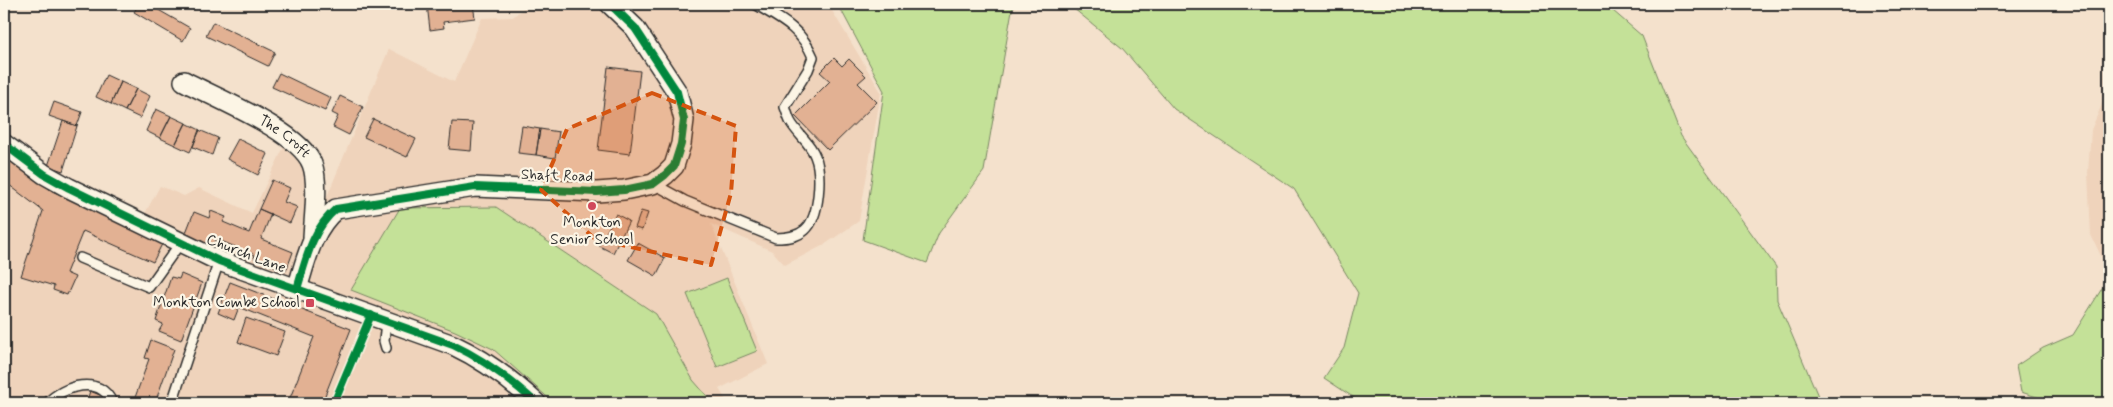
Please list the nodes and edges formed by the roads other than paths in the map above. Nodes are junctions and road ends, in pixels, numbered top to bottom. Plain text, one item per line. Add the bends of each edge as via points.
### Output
1 (610, 4) edge
2 (755, 4) edge
3 (184, 81) dead end
4 (4, 144) edge
5 (653, 184) junction
6 (313, 239) junction
7 (181, 242) junction
8 (80, 258) dead end
9 (219, 261) junction
10 (297, 289) junction
11 (386, 321) junction
12 (386, 348) dead end
13 (47, 403) edge
14 (112, 403) edge
15 (172, 403) edge
16 (536, 403) edge

1 - 5 street, Shaft Road via 635,28 677,92 684,120 674,166
2 - 5 lane via 795,28 813,57 785,107 791,122 816,156 820,174 817,206 810,224 790,238 776,238
3 - 6 street, The Croft via 281,131 300,146 312,164 316,195
4 - 7 street, Church Lane via 52,179
5 - 6 street, Shaft Road via 597,192 475,186 349,206 336,209 328,216
6 - 10 street, Shaft Road
7 - 8 lane via 149,287
7 - 9 street, Church Lane
9 - 10 street, Church Lane
9 - 15 lane
10 - 11 street, Church Lane
11 - 12 lane
11 - 16 street, Church Lane via 480,358 508,377
13 - 14 lane via 54,395 69,388 88,385 109,395

